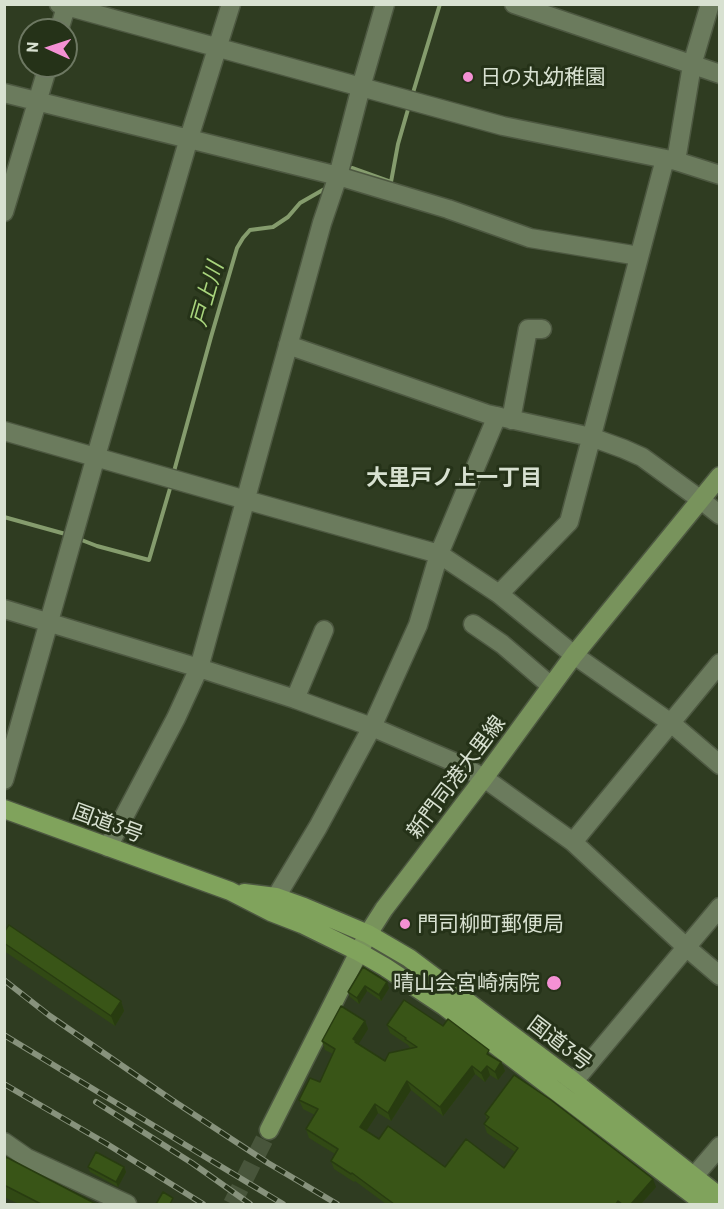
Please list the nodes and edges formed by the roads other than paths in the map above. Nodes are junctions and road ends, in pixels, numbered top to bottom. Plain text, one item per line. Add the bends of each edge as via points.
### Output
1 (231, 4) edge
2 (385, 4) edge
3 (514, 4) edge
4 (710, 4) edge
5 (64, 5) edge
6 (534, 8) edge
7 (216, 49) junction
8 (692, 65) junction
9 (720, 74) edge
10 (44, 78) edge
11 (360, 87) junction
12 (4, 93) edge
13 (38, 100) junction
14 (189, 138) junction
15 (671, 160) junction
16 (338, 176) junction
17 (720, 176) edge
18 (4, 212) edge
19 (639, 256) junction
20 (542, 329) dead end
21 (288, 345) junction
22 (504, 418) junction
23 (4, 430) edge
24 (591, 437) junction
25 (96, 456) junction
26 (720, 476) edge
27 (246, 500) junction
28 (701, 500) junction
29 (720, 515) edge
30 (439, 554) junction
31 (499, 594) junction
32 (4, 609) edge
33 (50, 623) junction
34 (473, 624) dead end
35 (324, 630) dead end
36 (574, 655) junction
37 (720, 663) edge
38 (199, 668) junction
39 (551, 686) junction
40 (295, 699) junction
41 (670, 723) junction
42 (372, 727) junction
43 (720, 765) edge
44 (484, 778) junction
45 (4, 780) edge
46 (4, 809) edge
47 (573, 842) junction
48 (108, 847) junction
49 (230, 891) junction
50 (276, 897) junction
51 (720, 907) edge
52 (368, 934) junction
53 (686, 947) junction
54 (359, 952) junction
55 (720, 976) edge
56 (567, 1089) junction
57 (269, 1130) tunnel mouth
58 (4, 1142) edge
59 (720, 1146) edge
60 (688, 1183) junction
61 (720, 1197) edge
62 (127, 1204) edge
63 (705, 1204) edge

1 - 7 street
2 - 11 street
3 - 6 street
4 - 8 street
5 - 7 street
6 - 8 street
7 - 11 street
7 - 14 street
8 - 9 street
8 - 15 street
10 - 13 street
11 - 15 street via 503,126
11 - 16 street
12 - 13 street
13 - 14 street
13 - 18 street
14 - 16 street
14 - 25 street
15 - 17 street
15 - 19 street
16 - 19 street via 530,238
16 - 21 street
19 - 24 street
20 - 22 street via 528,329
21 - 22 street
21 - 27 street
22 - 24 street
22 - 30 street
23 - 25 street
24 - 28 street via 642,457
24 - 31 street via 569,522
25 - 27 street
25 - 33 street
26 - 28 main road, 新門司港大里線
27 - 30 street
27 - 38 street
28 - 29 street
28 - 36 main road, 新門司港大里線
30 - 31 street
30 - 42 street via 418,625
31 - 36 street
32 - 33 street
33 - 38 street
33 - 45 street
34 - 39 street
35 - 40 street
36 - 39 main road, 新門司港大里線
36 - 41 street
37 - 41 street
38 - 40 street
38 - 48 street
39 - 44 main road, 新門司港大里線
40 - 42 street
41 - 43 street
41 - 47 street
42 - 44 street
42 - 50 street
44 - 47 street
44 - 52 main road, 新門司港大里線
46 - 48 highway, 国道3号
47 - 53 street
48 - 49 highway, 国道3号
49 - 50 highway, 国道3号
49 - 54 highway, 国道3号
50 - 52 highway, 国道3号
51 - 53 street
52 - 54 main road, 新門司港大里線
52 - 56 highway, 国道3号 via 409,958
53 - 55 street
53 - 56 street
54 - 56 highway, 国道3号
54 - 57 main road, 新門司港大里線
56 - 60 highway, 国道3号
58 - 62 street via 27,1158
59 - 60 street
60 - 61 highway, 国道3号
60 - 63 highway, 国道3号

